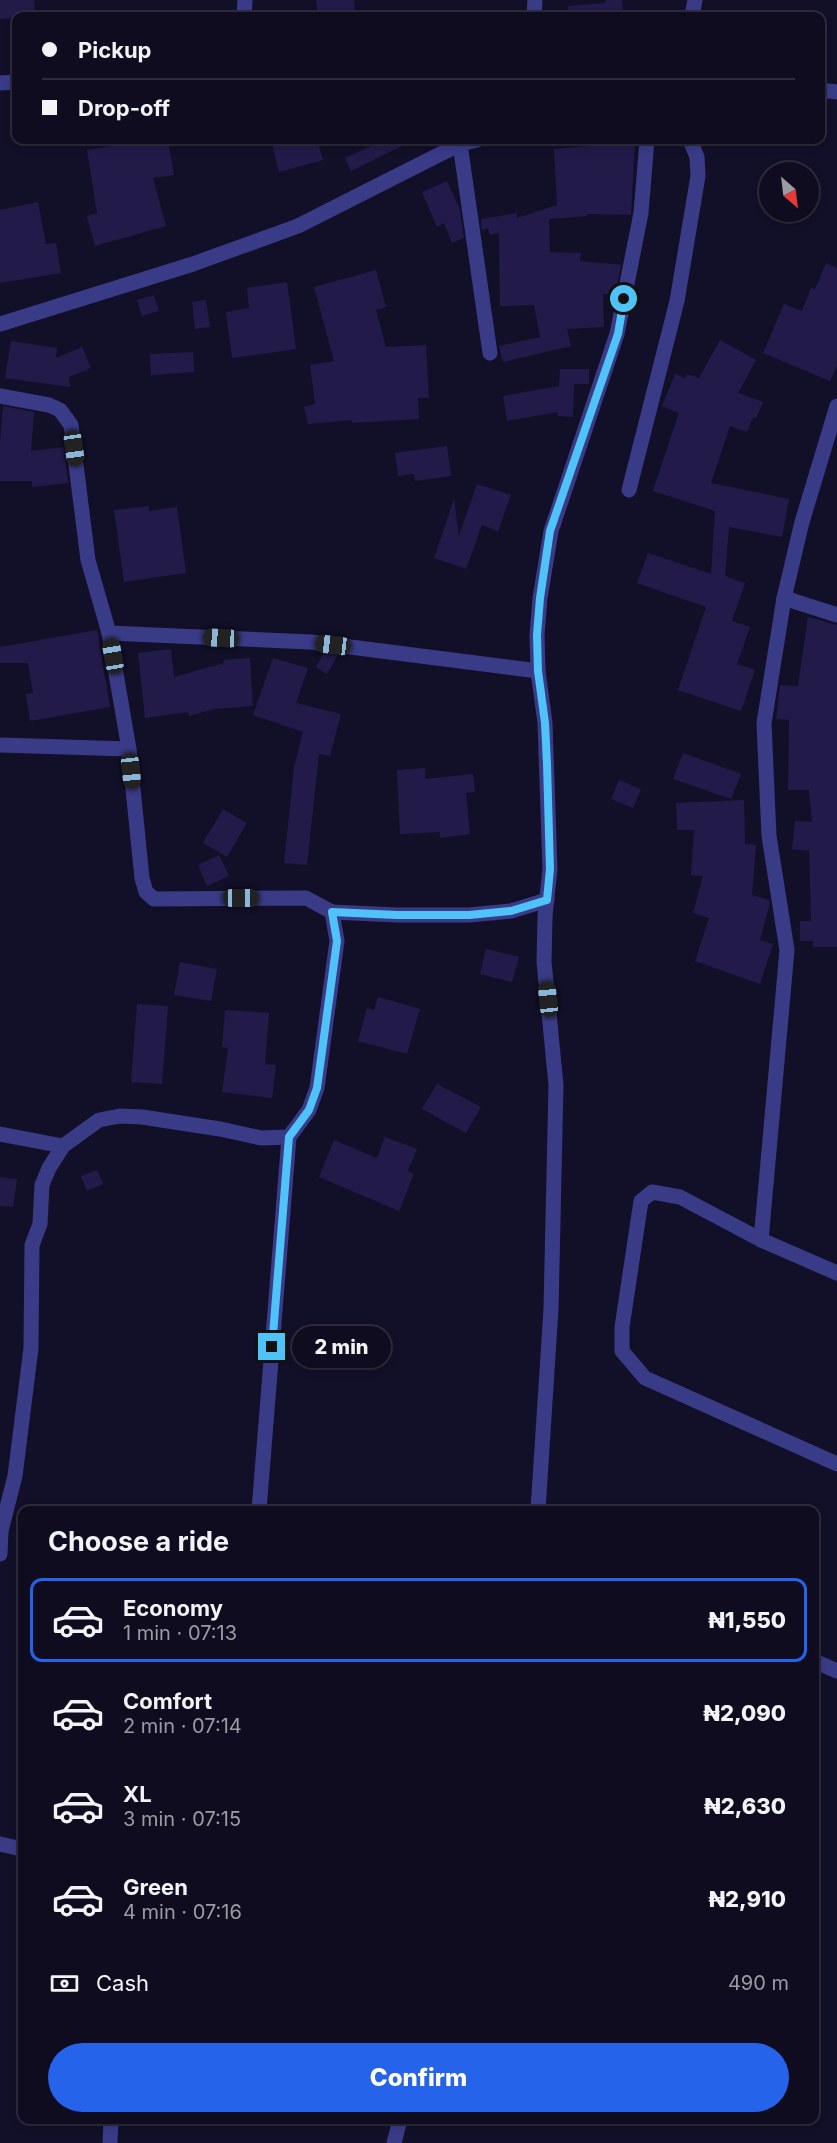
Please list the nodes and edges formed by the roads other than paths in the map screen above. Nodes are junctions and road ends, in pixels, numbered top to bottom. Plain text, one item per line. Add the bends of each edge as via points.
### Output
1 (460, 144) joint
2 (647, 144) edge
3 (692, 144) edge
4 (0, 324) edge
5 (490, 353) dead end
6 (0, 396) edge
7 (837, 406) edge
8 (629, 490) dead end
9 (784, 598) junction
10 (837, 615) edge
11 (109, 633) junction
12 (538, 671) junction
13 (0, 745) edge
14 (129, 749) junction
15 (547, 900) junction
16 (332, 912) junction
17 (0, 1134) edge
18 (289, 1137) junction
19 (63, 1146) junction
20 (761, 1240) junction
21 (837, 1273) edge
22 (837, 1464) edge
23 (259, 1506) edge
24 (538, 1506) edge
25 (0, 1554) edge
26 (819, 1663) edge
27 (837, 1671) edge
28 (0, 1844) edge
29 (18, 1848) edge
30 (111, 2124) edge
31 (399, 2124) edge
32 (110, 2143) edge
33 (394, 2143) edge

1 - 4 street via 298,226 193,264
1 - 5 street
2 - 12 street via 640,213 618,334 550,531 537,626
3 - 8 street via 698,176 677,301
6 - 11 street via 49,405 60,410 71,425 88,560
7 - 9 street
9 - 10 street
9 - 20 street via 764,723 769,836 787,950
11 - 12 street via 311,642
11 - 14 street
12 - 15 street via 545,723 550,869
13 - 14 street
14 - 16 street via 142,878 154,899 306,898
15 - 16 street via 511,911 469,915
15 - 24 street via 544,962 556,1085 551,1309
16 - 18 street via 337,941 317,1088 309,1110
17 - 19 street
18 - 19 street via 261,1138 120,1116 99,1120
18 - 23 street
19 - 25 street via 42,1185 40,1224 32,1245 31,1348 15,1476 1,1531
20 - 21 street
20 - 22 street via 680,1197 652,1192 641,1201 622,1327 622,1351 645,1378
26 - 27 street
28 - 29 street
30 - 32 street
31 - 33 street

